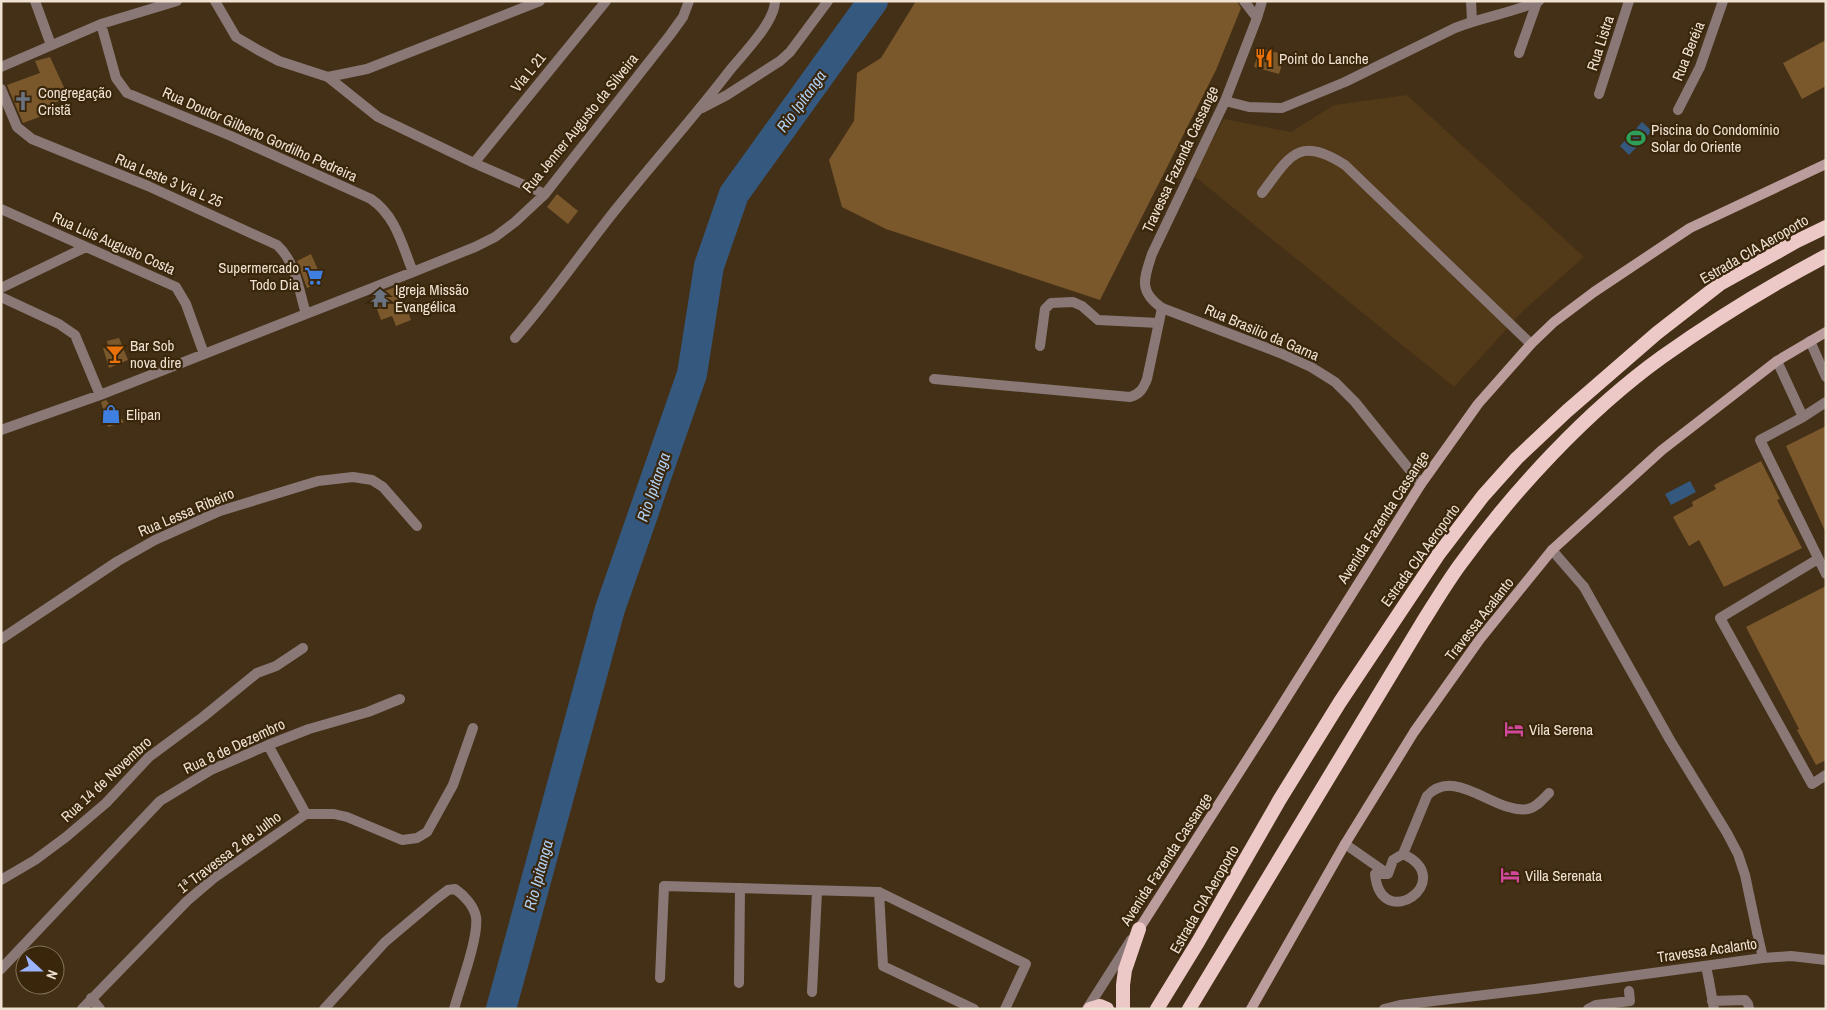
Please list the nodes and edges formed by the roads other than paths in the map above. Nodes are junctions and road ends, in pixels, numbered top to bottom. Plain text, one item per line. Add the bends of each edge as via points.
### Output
1 (36, 1) edge
2 (177, 1) edge
3 (215, 1) edge
4 (540, 1) edge
5 (606, 1) edge
6 (689, 1) edge
7 (775, 1) edge
8 (828, 1) edge
9 (1244, 1) edge
10 (1262, 1) edge
11 (1471, 1) edge
12 (1630, 1) edge
13 (1723, 1) edge
14 (1538, 2) edge
15 (1257, 18) junction
16 (1472, 21) junction
17 (101, 24) junction
18 (51, 45) junction
19 (1519, 53) dead end
20 (1, 67) edge
21 (328, 78) junction
22 (1, 89) edge
23 (1599, 94) dead end
24 (1225, 102) junction
25 (699, 110) junction
26 (1678, 110) dead end
27 (474, 163) junction
28 (1826, 164) edge
29 (1262, 193) dead end
30 (545, 194) junction
31 (1, 210) edge
32 (1826, 227) edge
33 (86, 247) junction
34 (1826, 256) edge
35 (413, 272) junction
36 (1, 288) edge
37 (1, 297) edge
38 (1162, 308) junction
39 (306, 314) junction
40 (1159, 324) junction
41 (1826, 332) edge
42 (515, 338) dead end
43 (1810, 341) junction
44 (1531, 344) junction
45 (1040, 346) dead end
46 (204, 354) junction
47 (1777, 361) junction
48 (1826, 377) edge
49 (934, 378) dead end
50 (100, 395) junction
51 (1826, 402) edge
52 (1803, 417) junction
53 (1, 430) edge
54 (1421, 484) junction
55 (417, 526) dead end
56 (1552, 550) junction
57 (1822, 557) edge
58 (1826, 574) edge
59 (1, 639) edge
60 (303, 648) dead end
61 (400, 699) dead end
62 (473, 728) dead end
63 (268, 745) junction
64 (1826, 775) edge
65 (1549, 793) dead end
66 (306, 814) junction
67 (1345, 844) junction
68 (1403, 854) junction
69 (1388, 874) junction
70 (1, 880) edge
71 (740, 888) junction
72 (817, 892) junction
73 (878, 892) junction
74 (1138, 929) junction
75 (1763, 958) junction
76 (1826, 960) edge
77 (1706, 966) junction
78 (1, 969) edge
79 (660, 978) dead end
80 (739, 983) dead end
81 (1629, 991) dead end
82 (812, 992) dead end
83 (91, 998) junction
84 (1428, 1005) edge
85 (1713, 1005) edge
86 (82, 1009) edge
87 (100, 1009) edge
88 (324, 1009) edge
89 (454, 1009) edge
90 (974, 1009) edge
91 (1006, 1009) edge
92 (1088, 1009) edge
93 (1107, 1009) edge
94 (1123, 1009) edge
95 (1157, 1009) edge
96 (1189, 1009) edge
97 (1251, 1009) edge
98 (1384, 1009) edge
99 (1588, 1009) edge
100 (1749, 1009) edge

1 - 18 street
2 - 17 street
3 - 21 street via 236,37 279,61
4 - 21 street via 367,68
5 - 27 street, Via L 21
6 - 30 street, Rua Jenner Augusto da Silveira via 683,17 670,35
7 - 25 street via 770,18
8 - 25 street via 780,61
9 - 15 street
10 - 15 street, Travessa Fazenda Cassange
11 - 16 street
12 - 23 street, Rua Listra
13 - 26 street, Rua Beréia via 1700,67
14 - 16 street
14 - 19 street
15 - 24 street, Travessa Fazenda Cassange
16 - 24 street via 1345,82 1282,108
17 - 18 street
17 - 35 street, Rua Doutor Gilberto Gordilho Pedreira via 116,78 127,93 371,199 388,213
18 - 20 street
21 - 27 street via 378,117
22 - 39 street, Rua Leste 3 Via L 25 via 17,127 32,139 148,186 278,245 291,261
24 - 38 street, Travessa Fazenda Cassange via 1152,254 1144,284 1152,301
25 - 42 street
27 - 30 street
28 - 44 main road, Avenida Fazenda Cassange via 1690,228 1594,292
29 - 44 street via 1286,161 1299,151 1316,151 1331,156 1345,165
30 - 35 street, Rua Jenner Augusto da Silveira via 495,237
31 - 33 street, Rua Luís Augusto Costa
32 - 95 highway, Estrada CIA Aeroporto via 1720,284 1657,333 1567,411 1517,458 1483,496 1438,555 1340,702
33 - 36 street
33 - 46 street, Rua Luís Augusto Costa via 176,287 186,304
34 - 96 highway via 1772,285 1660,358 1585,422 1524,485 1459,566 1422,623
35 - 39 street, Rua Jenner Augusto da Silveira
37 - 50 street via 75,335
38 - 40 street
38 - 54 street, Rua Brasilio da Garna via 1280,353 1335,382
39 - 46 street, Rua Jenner Augusto da Silveira
40 - 45 street via 1098,320 1073,302 1051,303 1045,309
40 - 49 street via 1144,388 1130,397
41 - 43 main road, Travessa Acalanto
43 - 47 main road, Travessa Acalanto
43 - 48 street
44 - 54 main road, Avenida Fazenda Cassange via 1478,404
46 - 50 street, Rua Jenner Augusto da Silveira
47 - 52 street
47 - 56 main road, Travessa Acalanto via 1662,450
50 - 53 street, Rua Jenner Augusto da Silveira
51 - 52 street
52 - 57 street via 1760,440
54 - 74 main road, Avenida Fazenda Cassange
55 - 59 street, Rua Lessa Ribeiro via 383,487 372,480 353,477 318,481 220,510 155,540
56 - 67 main road, Travessa Acalanto via 1480,639 1414,732
56 - 75 street via 1584,587 1738,854
57 - 58 street
57 - 64 street via 1720,618 1812,784
60 - 70 street, Rua 14 de Novembro via 276,666 257,673 149,756 106,803 66,837
61 - 63 street, Rua 8 de Dezembro
62 - 66 street, 1ª Travessa 2 de Julho via 453,785 427,832 417,838 402,840 348,817
63 - 66 street
63 - 78 street, Rua 8 de Dezembro via 211,770 160,801
65 - 68 street via 1529,809 1516,809 1457,787 1444,785 1434,788 1427,796
66 - 83 street, 1ª Travessa 2 de Julho via 214,878 187,901
67 - 69 street
67 - 97 main road, Travessa Acalanto
68 - 69 street via 1393,860
68 - 69 street via 1414,859 1421,869 1423,882 1417,893 1407,901 1395,902 1384,897 1376,886 1375,874
71 - 72 street
71 - 79 street via 664,886
71 - 80 street
72 - 73 street
72 - 82 street
73 - 90 street via 883,966
73 - 91 street via 1026,964
74 - 92 street, Avenida Fazenda Cassange
74 - 94 highway via 1123,985
75 - 76 street, Travessa Acalanto via 1792,956
75 - 77 street, Travessa Acalanto
77 - 84 street, Travessa Acalanto
77 - 85 street
81 - 99 street via 1630,1000
83 - 86 street, 1ª Travessa 2 de Julho
83 - 87 street
84 - 98 street, Travessa Acalanto via 1400,1005
85 - 100 street via 1745,1000
88 - 89 street via 384,942 448,890 455,889 473,908 476,924
92 - 93 highway via 1100,1006

